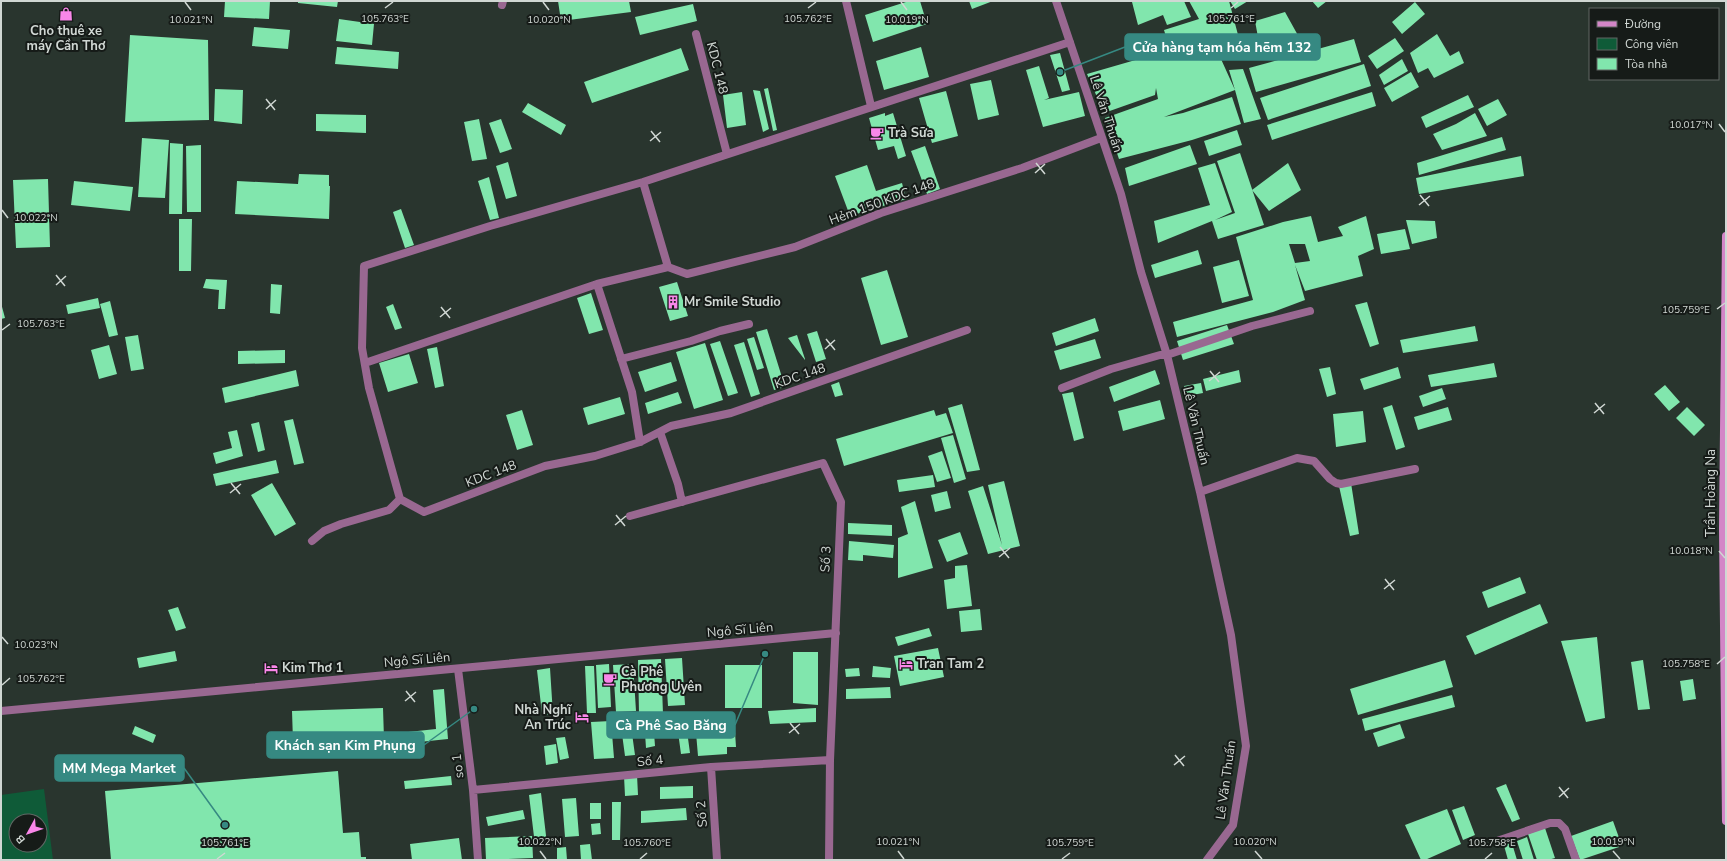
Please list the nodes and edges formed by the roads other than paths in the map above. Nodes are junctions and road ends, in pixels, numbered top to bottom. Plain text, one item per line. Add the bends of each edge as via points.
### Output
1 (846, 1) edge
2 (1056, 1) edge
3 (696, 34) dead end
4 (1070, 42) junction
5 (871, 106) junction
6 (1101, 138) junction
7 (727, 154) junction
8 (643, 182) junction
9 (1726, 236) edge
10 (668, 266) junction
11 (597, 284) junction
12 (1310, 311) dead end
13 (749, 324) dead end
14 (967, 330) dead end
15 (1167, 355) junction
16 (621, 359) junction
17 (365, 363) junction
18 (1062, 388) dead end
19 (660, 432) junction
20 (640, 442) junction
21 (1416, 469) dead end
22 (1200, 492) junction
23 (400, 499) junction
24 (682, 502) junction
25 (630, 516) dead end
26 (312, 540) dead end
27 (836, 633) junction
28 (458, 669) junction
29 (1, 711) edge
30 (830, 760) junction
31 (711, 767) junction
32 (473, 790) junction
33 (1726, 821) edge
34 (1497, 841) dead end
35 (478, 860) edge
36 (717, 860) edge
37 (828, 860) edge
38 (1207, 860) edge
39 (1576, 860) edge

1 - 5 street
2 - 4 street, Lê Văn Thuấn
3 - 7 street, KDC 148
4 - 5 street
4 - 6 street, Lê Văn Thuấn
5 - 7 street
6 - 10 street, Hẻm 150 KDC 148 via 1022,168 881,213 795,247 687,274
6 - 15 street, Lê Văn Thuấn via 1121,194 1141,272
7 - 8 street
8 - 10 street
8 - 17 street via 364,266 362,348
9 - 33 main road, Trần Hoàng Na via 1723,521
10 - 11 street
11 - 16 street
11 - 17 street
12 - 15 street via 1252,326
13 - 16 street
14 - 19 street, KDC 148 via 731,413 671,426
15 - 18 street via 1111,369
15 - 22 street, Lê Văn Thuấn
16 - 20 street via 632,392
17 - 23 street via 369,388
19 - 20 street, KDC 148
19 - 24 street
20 - 23 street, KDC 148 via 595,456 545,466 424,512
21 - 22 street via 1341,484 1330,479 1314,462 1297,458
22 - 38 street, Lê Văn Thuấn via 1231,635 1246,746 1233,825
23 - 26 street via 389,510 341,524 324,531
24 - 25 street, Số 3
24 - 27 street, Số 3 via 823,463 841,502
27 - 28 street, Ngô Sĩ Liên
27 - 30 street, Số 3
28 - 29 street, Ngô Sĩ Liên
28 - 32 street, so 1
30 - 31 street, Số 4
30 - 37 street, Số 3
31 - 32 street, Số 4
31 - 36 street, Số 2
32 - 35 street, so 1
34 - 39 street via 1550,823 1559,823 1565,829

